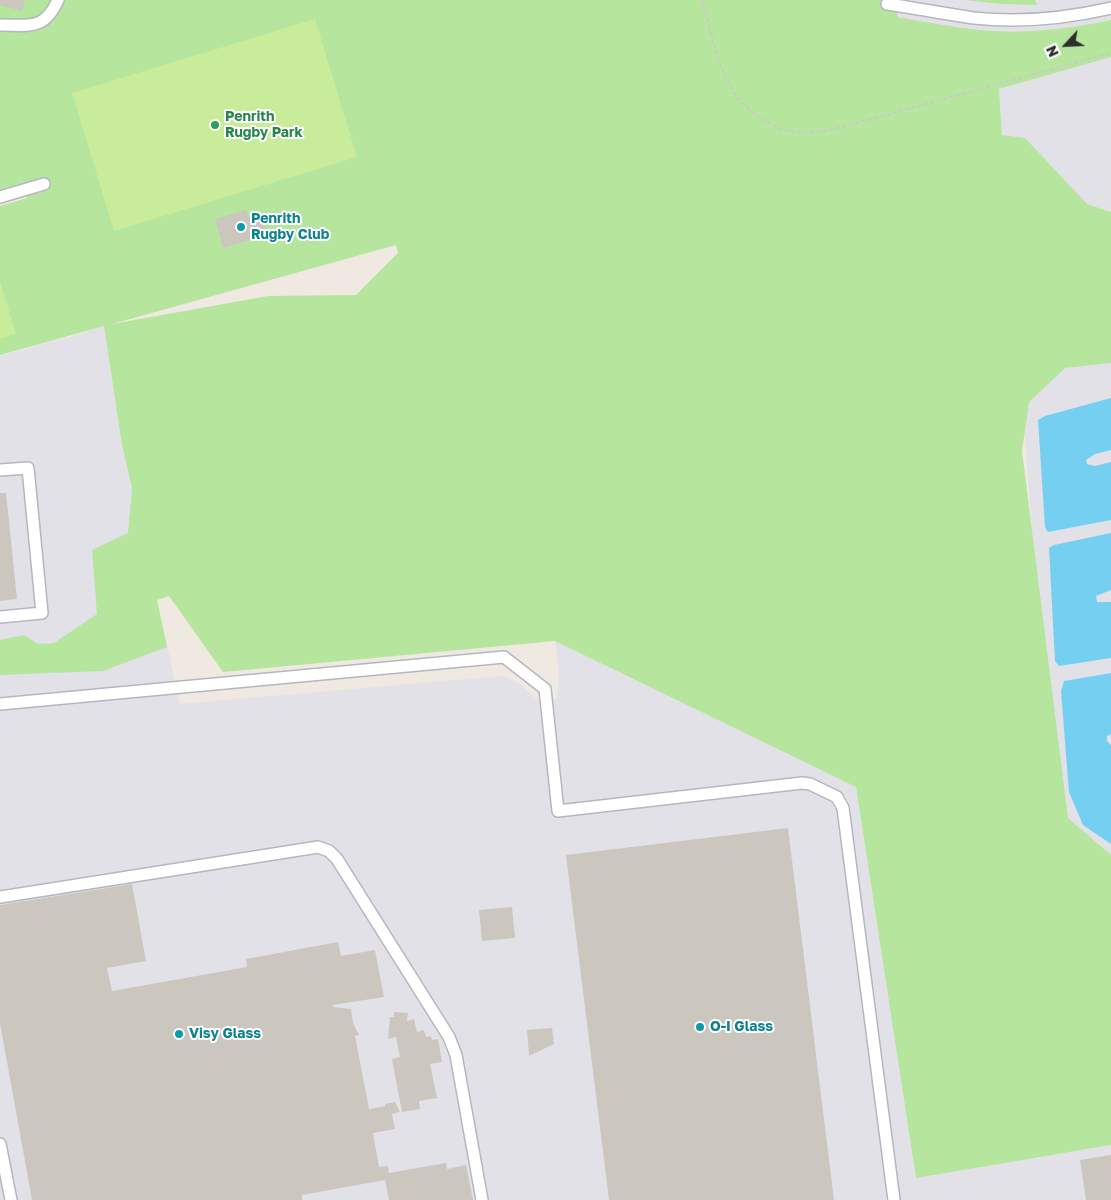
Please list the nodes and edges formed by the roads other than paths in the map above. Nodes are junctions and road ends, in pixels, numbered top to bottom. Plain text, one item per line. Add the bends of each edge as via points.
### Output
1 (58, 0) edge
2 (887, 4) dead end
3 (1111, 8) edge
4 (0, 25) edge
5 (44, 184) dead end
6 (0, 197) edge
7 (0, 470) edge
8 (0, 617) edge
9 (0, 704) edge
10 (0, 897) edge
11 (0, 1144) edge
12 (11, 1200) edge
13 (482, 1200) edge
14 (894, 1200) edge

1 - 4 street via 44,20 33,26
2 - 3 street via 1003,20 1067,16
5 - 6 street
7 - 8 street via 28,468 42,613
9 - 14 street via 504,657 545,689 558,811 802,783 836,796 844,808
10 - 13 street via 318,847 329,851 450,1037
11 - 12 street

